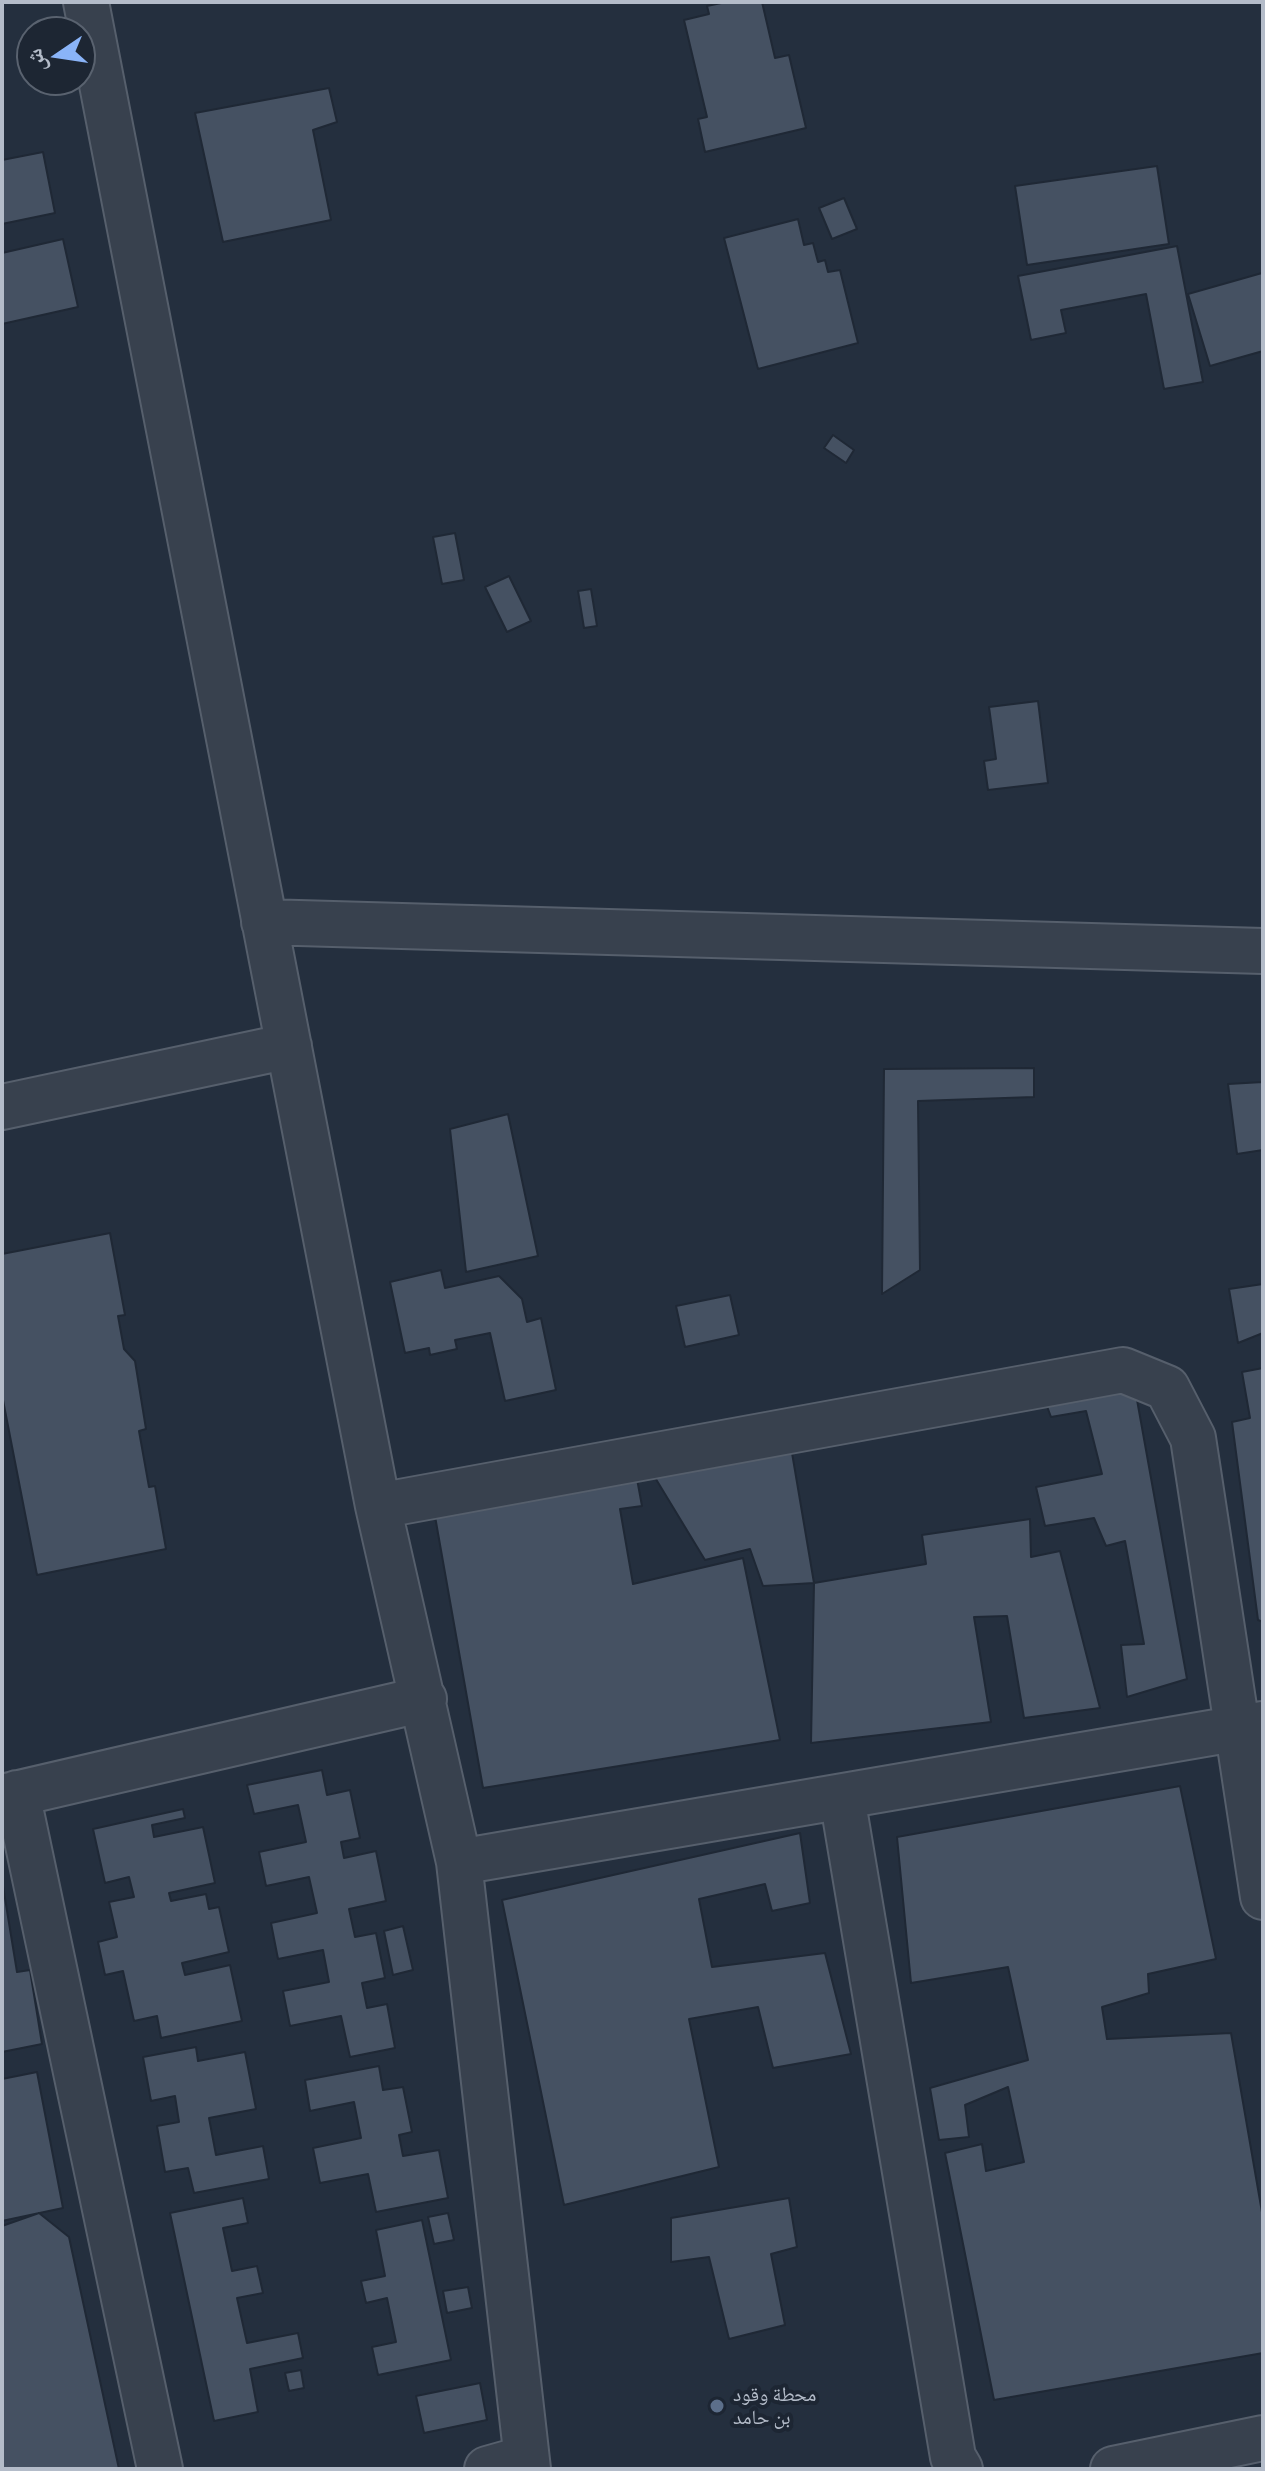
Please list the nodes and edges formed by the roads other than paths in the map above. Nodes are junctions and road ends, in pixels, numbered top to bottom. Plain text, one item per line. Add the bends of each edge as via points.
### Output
1 (86, 2) edge
2 (264, 922) junction
3 (1263, 951) edge
4 (289, 1046) junction
5 (2, 1107) edge
6 (378, 1506) junction
7 (424, 1699) junction
8 (1251, 1726) edge
9 (10, 1795) edge
10 (842, 1797) junction
11 (459, 1862) junction
12 (1263, 1897) edge
13 (1263, 2438) edge
14 (519, 2466) edge
15 (160, 2469) edge
16 (960, 2469) edge
17 (1113, 2469) edge

1 - 2 street
2 - 3 street
2 - 4 street
4 - 5 street
4 - 6 street
6 - 7 street
6 - 8 street via 1123,1370 1167,1388 1193,1438
7 - 9 street
7 - 11 street
8 - 10 street
8 - 12 street
9 - 15 street
10 - 11 street
10 - 16 street via 953,2457
11 - 14 street
13 - 17 street

